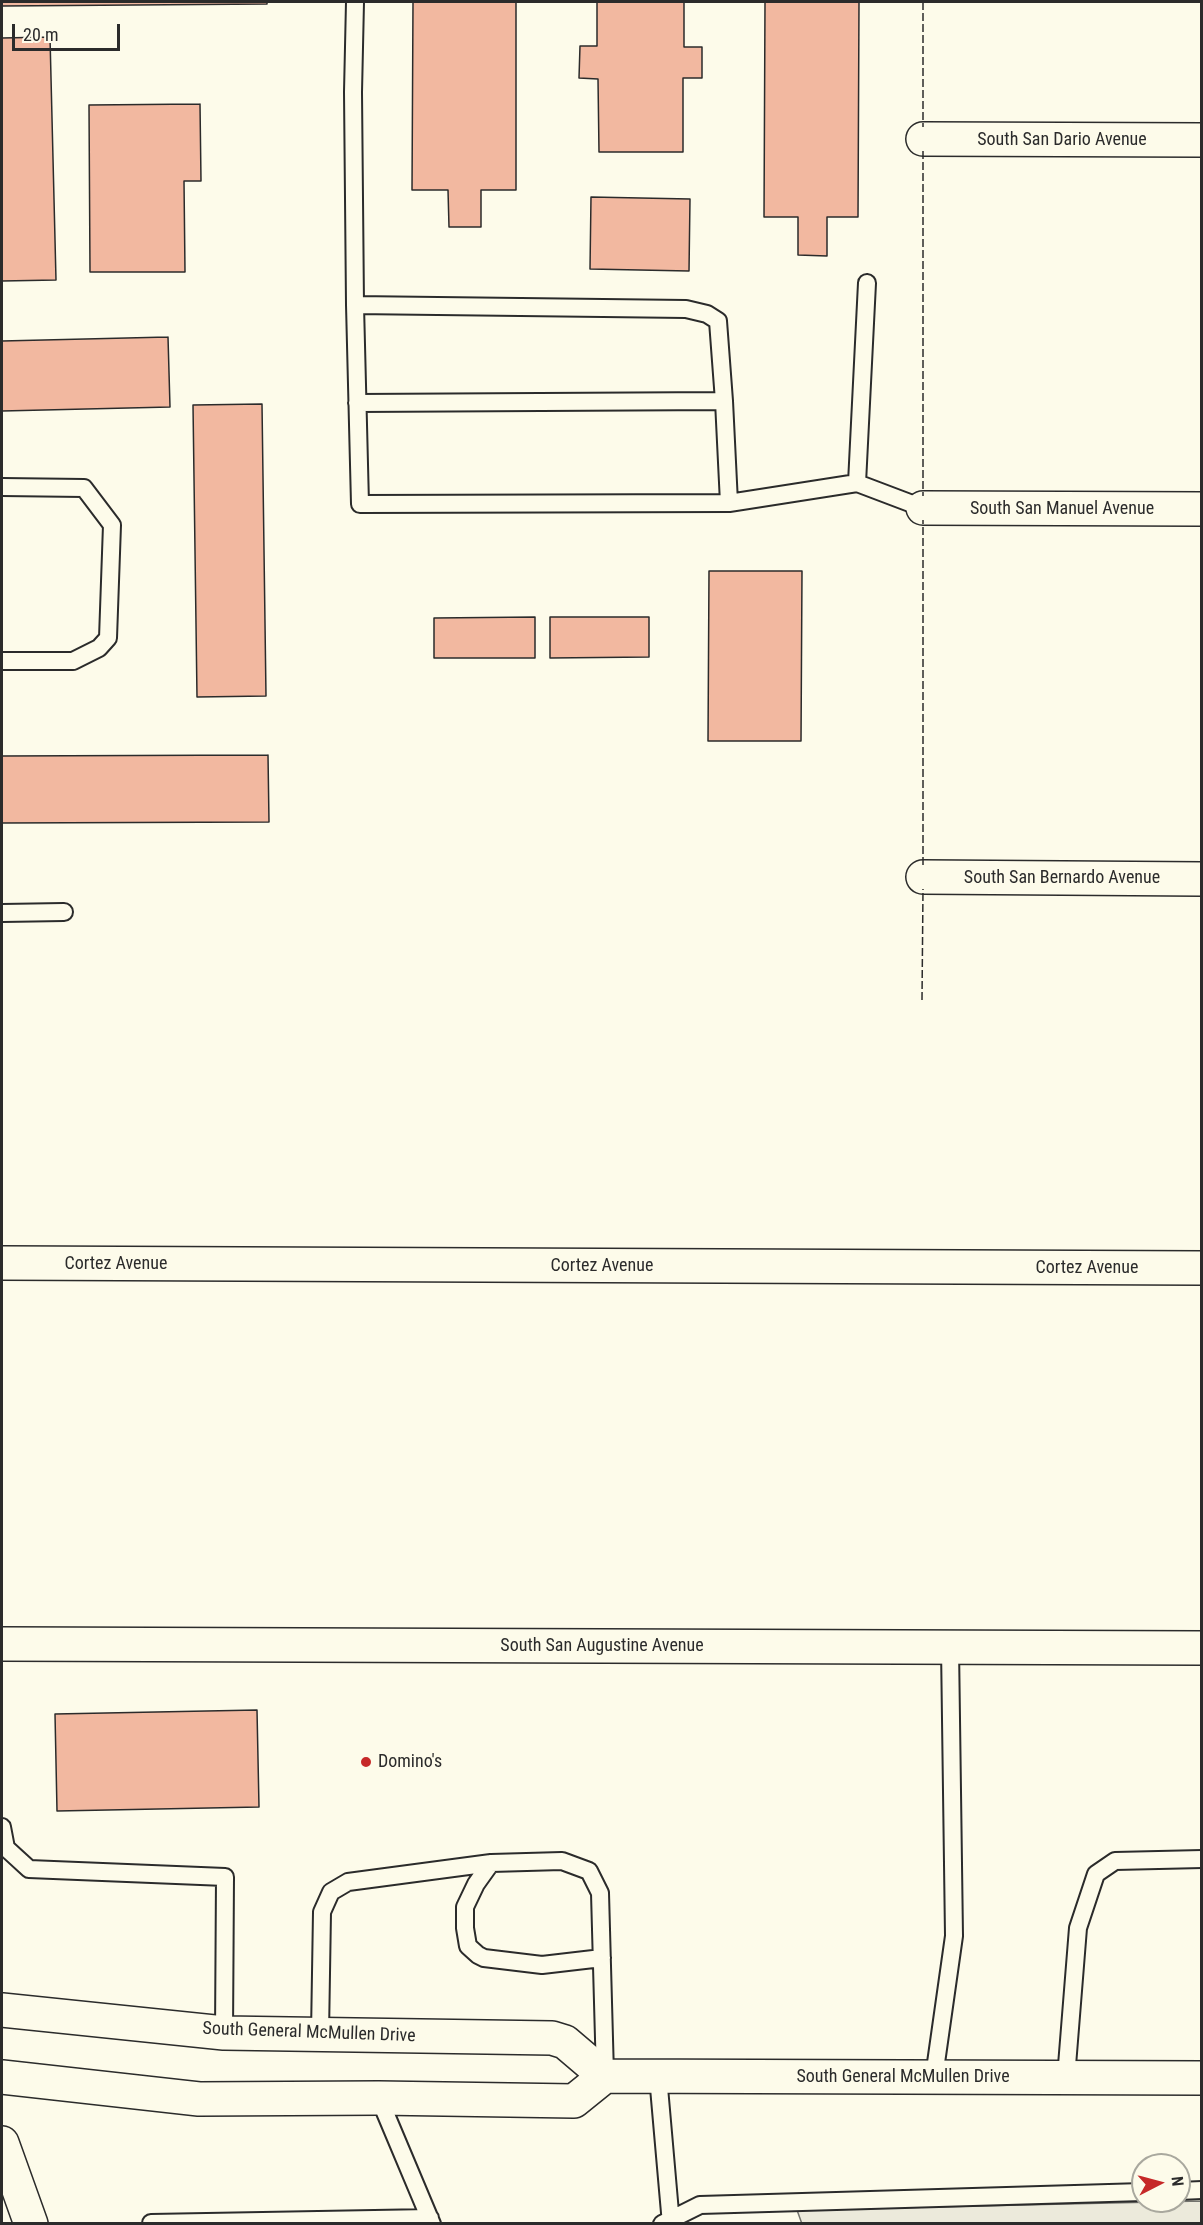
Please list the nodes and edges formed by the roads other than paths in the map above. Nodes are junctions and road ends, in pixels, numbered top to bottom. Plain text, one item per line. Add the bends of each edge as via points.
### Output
1 (355, 2) edge
2 (923, 139) dead end
3 (1202, 140) edge
4 (867, 283) dead end
5 (355, 305) junction
6 (724, 401) junction
7 (357, 403) junction
8 (857, 483) junction
9 (2, 487) edge
10 (729, 503) junction
11 (923, 508) joint
12 (1202, 510) edge
13 (2, 662) edge
14 (923, 877) dead end
15 (1202, 879) edge
16 (64, 912) dead end
17 (2, 913) edge
18 (2, 1263) edge
19 (1202, 1268) edge
20 (2, 1644) edge
21 (951, 1647) junction
22 (1202, 1648) edge
23 (2, 1827) edge
24 (1202, 1859) edge
25 (491, 1863) junction
26 (602, 1958) junction
27 (2, 2010) edge
28 (224, 2033) junction
29 (320, 2034) junction
30 (605, 2076) junction
31 (658, 2076) junction
32 (2, 2077) edge
33 (934, 2077) junction
34 (1066, 2078) junction
35 (1202, 2078) edge
36 (379, 2098) junction
37 (2, 2143) edge
38 (1131, 2192) edge
39 (431, 2221) edge
40 (667, 2222) edge
41 (31, 2223) edge
42 (151, 2223) edge

1 - 5 lane
2 - 3 street, South San Dario Avenue
4 - 8 lane
5 - 6 lane via 687,309 707,314 718,321
5 - 7 lane
6 - 7 lane
6 - 10 lane
7 - 10 lane via 360,504
8 - 10 lane
8 - 11 lane
9 - 13 lane via 84,488 112,525 108,638 99,648 73,661
11 - 12 street, South San Manuel Avenue
14 - 15 street, South San Bernardo Avenue
16 - 17 lane
18 - 19 street, Cortez Avenue
20 - 21 street, South San Augustine Avenue
21 - 22 street, South San Augustine Avenue
21 - 33 lane via 954,1936
23 - 28 lane via 6,1848 29,1869 225,1877
24 - 34 lane via 1115,1861 1096,1874 1078,1928
25 - 26 lane via 562,1861 589,1871 600,1893
25 - 26 lane via 465,1907 468,1946 478,1955 542,1965
25 - 29 lane via 348,1882 331,1892 322,1912
26 - 30 lane
27 - 28 street, South General McMullen Drive
28 - 29 street, South General McMullen Drive
29 - 30 street, South General McMullen Drive via 552,2038 565,2042
30 - 31 street, South General McMullen Drive
30 - 36 street via 574,2101
31 - 33 street, South General McMullen Drive
31 - 40 lane
32 - 36 street via 199,2099
33 - 34 street, South General McMullen Drive
34 - 35 street, South General McMullen Drive
36 - 39 lane
37 - 41 street
38 - 40 lane via 699,2205
39 - 42 lane

